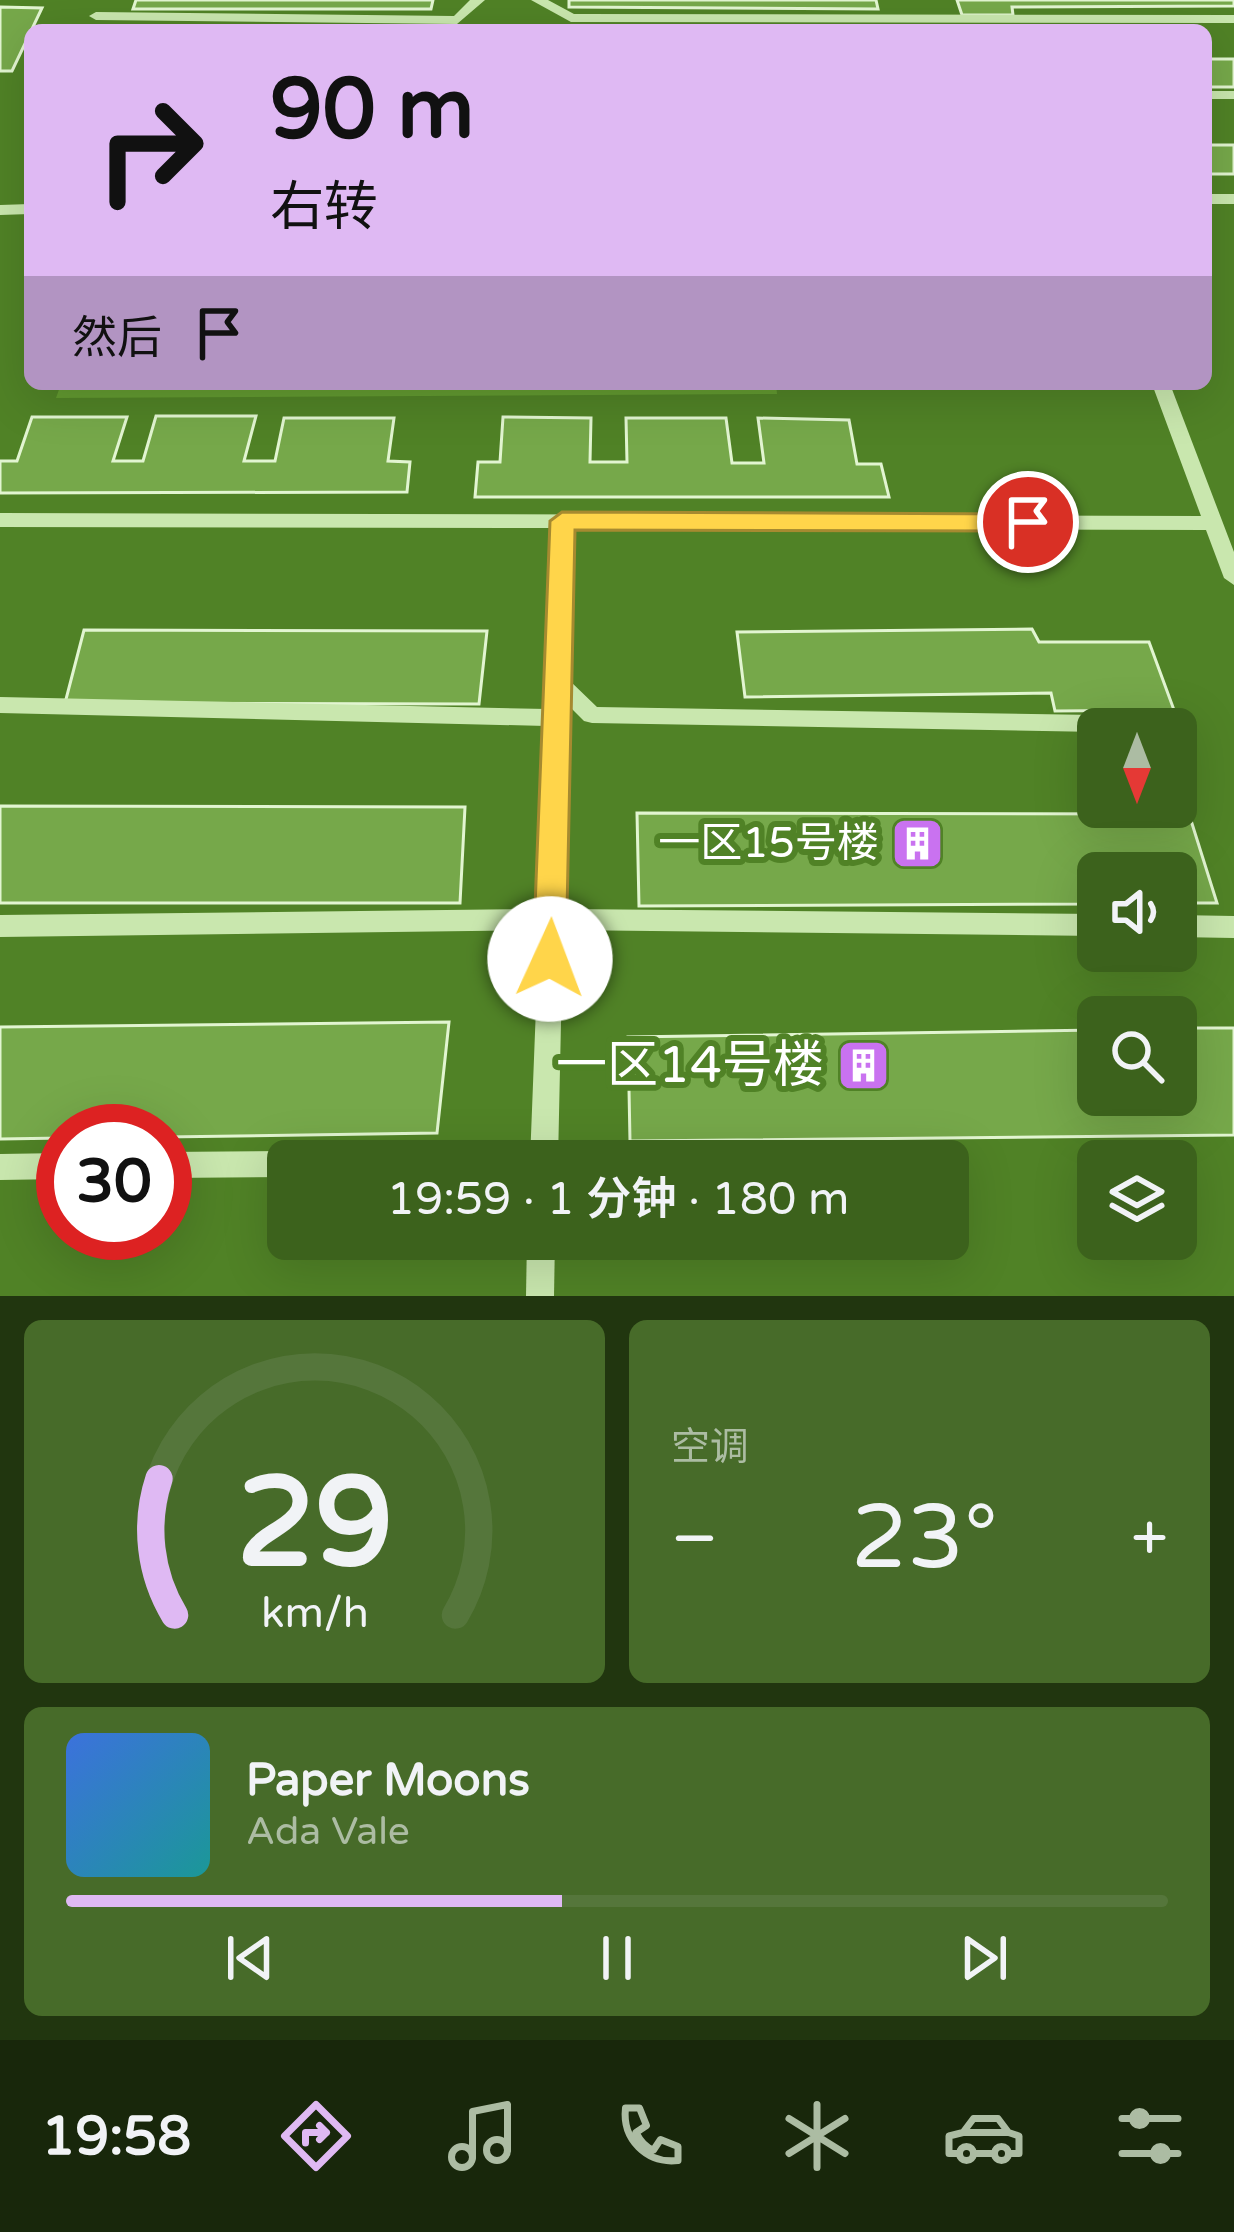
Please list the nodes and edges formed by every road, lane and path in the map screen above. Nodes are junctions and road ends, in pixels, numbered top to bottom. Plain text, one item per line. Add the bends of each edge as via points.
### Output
1 (102, 0) edge
2 (478, 0) edge
3 (538, 0) edge
4 (1234, 19) edge
5 (93, 23) edge
6 (849, 24) edge
7 (1025, 24) edge
8 (1163, 390) edge
9 (0, 520) edge
10 (562, 521) junction
11 (1213, 523) junction
12 (1234, 578) edge
13 (558, 682) junction
14 (0, 705) edge
15 (557, 718) junction
16 (1077, 724) edge
17 (551, 919) junction
18 (1077, 925) edge
19 (0, 926) edge
20 (1197, 926) edge
21 (1234, 927) edge
22 (545, 1140) edge
23 (267, 1164) edge
24 (192, 1165) edge
25 (36, 1166) edge
26 (0, 1167) edge
27 (541, 1260) edge
28 (540, 1296) edge

1 - 5 street
2 - 5 street via 457,20
3 - 6 street via 571,18
4 - 7 street
8 - 11 street
9 - 10 street
10 - 11 street
10 - 13 street
11 - 12 street
13 - 15 street
13 - 16 street via 592,715
14 - 15 street
15 - 17 street
17 - 18 street
17 - 19 street
17 - 22 street
20 - 21 street
23 - 24 street
25 - 26 street
27 - 28 street

